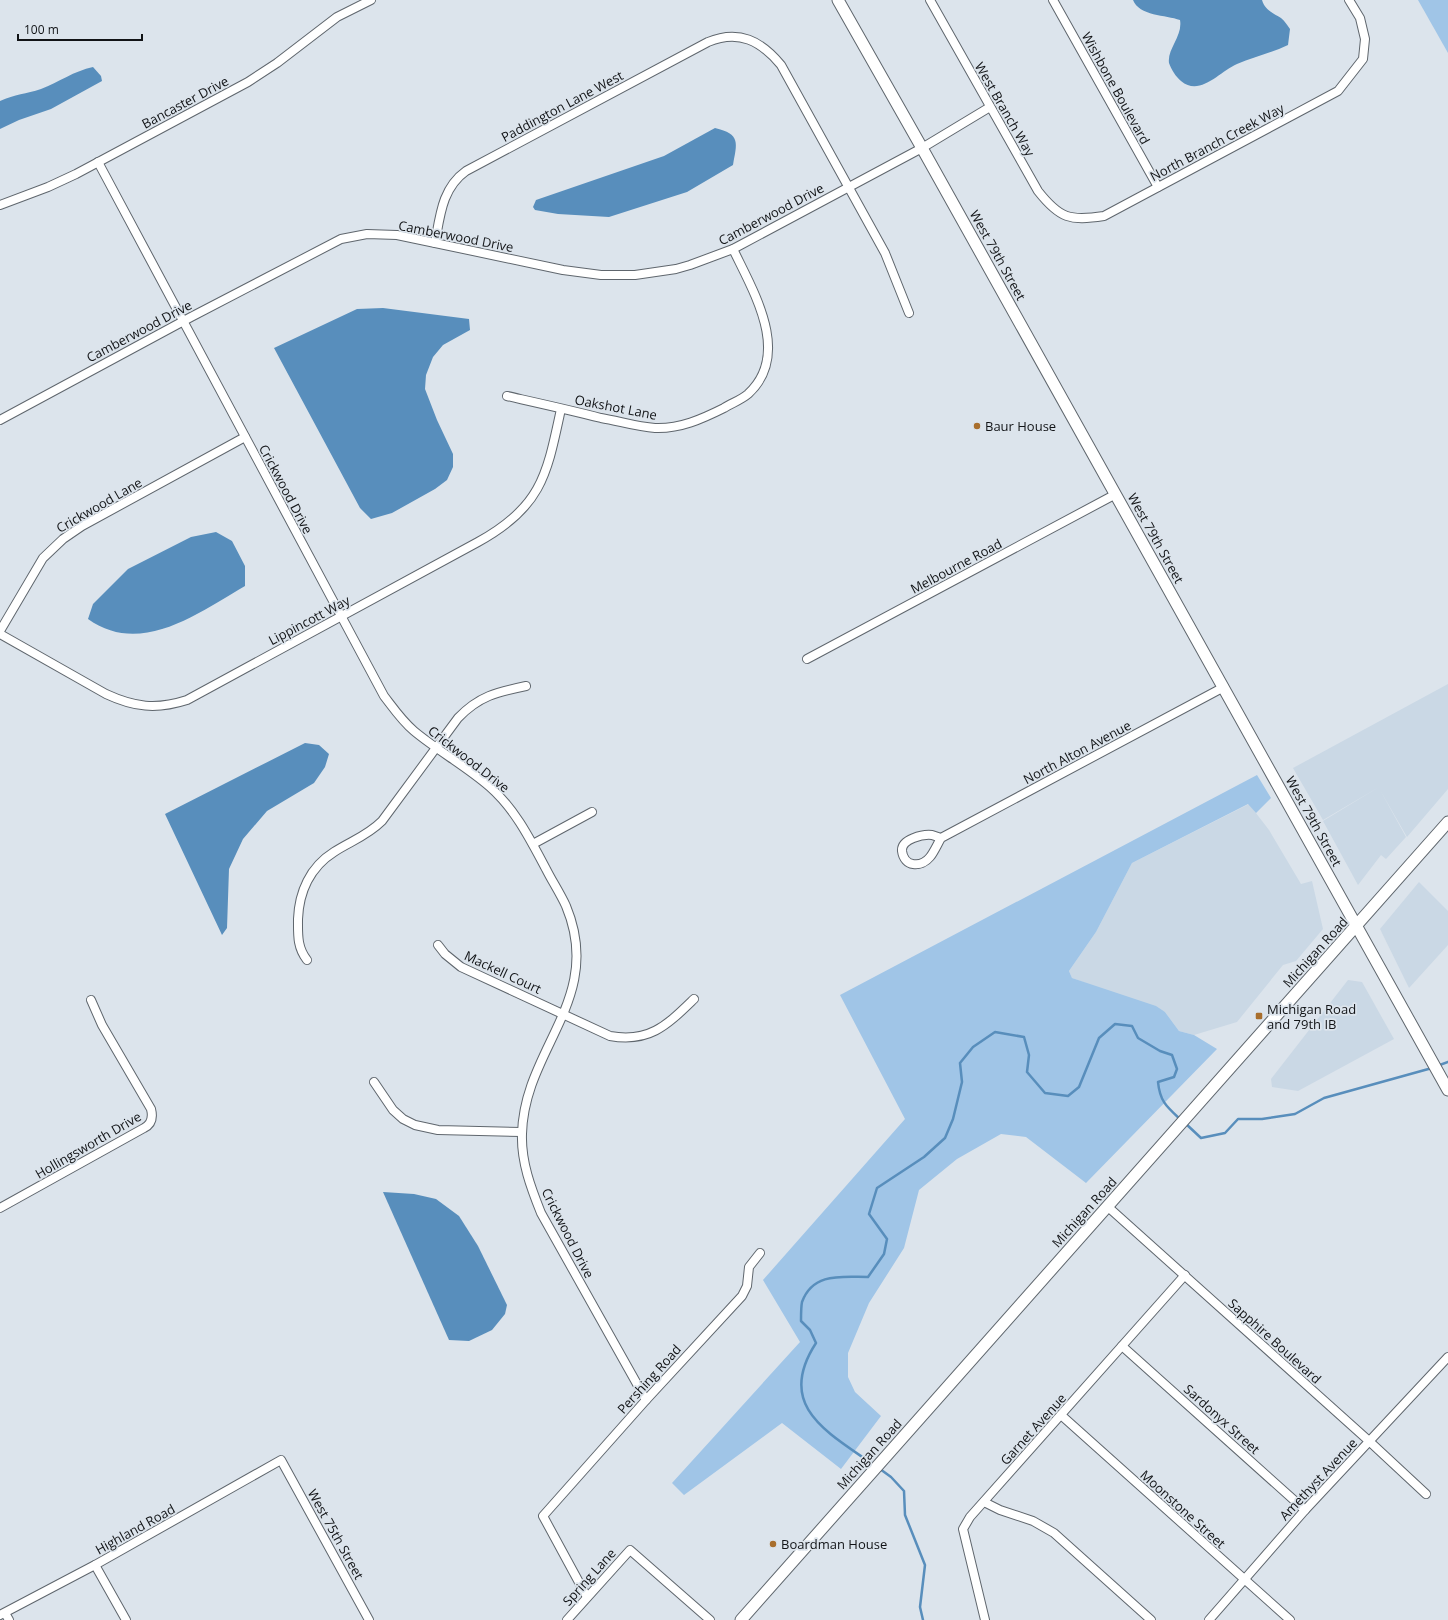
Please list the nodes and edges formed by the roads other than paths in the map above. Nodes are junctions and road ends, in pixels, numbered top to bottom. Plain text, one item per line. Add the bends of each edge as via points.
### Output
1 (371, 0) edge
2 (838, 0) edge
3 (930, 0) edge
4 (1053, 0) edge
5 (1349, 0) edge
6 (990, 107) junction
7 (922, 148) junction
8 (98, 162) junction
9 (849, 187) junction
10 (1158, 187) junction
11 (0, 205) edge
12 (1071, 218) joint
13 (435, 243) junction
14 (733, 249) junction
15 (909, 313) dead end
16 (183, 321) junction
17 (507, 396) dead end
18 (562, 408) junction
19 (0, 420) edge
20 (246, 437) junction
21 (1116, 494) junction
22 (342, 616) junction
23 (0, 632) edge
24 (807, 659) dead end
25 (526, 686) dead end
26 (1224, 687) junction
27 (436, 748) junction
28 (592, 812) dead end
29 (1448, 822) edge
30 (941, 838) junction
31 (533, 844) junction
32 (1357, 926) junction
33 (438, 945) dead end
34 (307, 960) dead end
35 (694, 999) dead end
36 (91, 1000) dead end
37 (564, 1014) junction
38 (374, 1082) dead end
39 (1448, 1090) edge
40 (522, 1132) junction
41 (1107, 1206) junction
42 (0, 1208) edge
43 (760, 1253) dead end
44 (1185, 1275) junction
45 (1122, 1346) junction
46 (1448, 1357) edge
47 (646, 1400) junction
48 (1062, 1415) junction
49 (1369, 1441) junction
50 (281, 1460) joint
51 (1426, 1494) dead end
52 (984, 1502) junction
53 (1305, 1510) junction
54 (95, 1565) junction
55 (1244, 1579) junction
56 (587, 1597) junction
57 (4, 1616) edge
58 (126, 1620) edge
59 (369, 1620) edge
60 (567, 1620) edge
61 (710, 1620) edge
62 (740, 1620) edge
63 (985, 1620) edge
64 (1151, 1620) edge
65 (1209, 1620) edge
66 (1290, 1620) edge

1 - 8 street, Bancaster Drive via 337,17 248,82
2 - 7 main road, West 79th Street
3 - 6 street, West Branch Way
4 - 10 street, Wishbone Boulevard
5 - 10 street, North Branch Creek Way via 1360,18 1365,39 1361,62 1338,91
6 - 7 street, Camberwood Drive
6 - 12 street, West Branch Way via 1038,191 1052,208
7 - 9 street, Camberwood Drive
7 - 21 main road, West 79th Street
8 - 11 street, Bancaster Drive via 48,187
8 - 16 street, Crickwood Drive
9 - 13 street, Paddington Lane West via 781,65 765,48 745,38 726,37 708,42 466,171 454,182 446,195
9 - 14 street, Camberwood Drive
9 - 15 street via 885,253
10 - 12 street, North Branch Creek Way via 1104,216
13 - 14 street, Camberwood Drive via 563,270 620,276 676,269
13 - 16 street, Camberwood Drive via 383,234 341,239
14 - 18 street, Oakshot Lane via 759,302 767,332 768,356 765,368 748,394 701,420 667,428 633,425
16 - 19 street, Camberwood Drive
16 - 20 street, Crickwood Drive
17 - 18 street, Oakshot Lane
18 - 22 street, Lippincott Way via 545,474 532,498 515,518 494,534
20 - 22 street, Crickwood Drive
20 - 23 street, Crickwood Lane via 82,526 63,539 43,558
21 - 24 street, Melbourne Road
21 - 26 main road, West 79th Street
22 - 23 street, Lippincott Way via 197,695 161,706 134,704 112,697
22 - 27 street, Crickwood Drive via 388,703 409,726
25 - 27 street via 497,692 473,704 458,718
26 - 30 street, North Alton Avenue
26 - 32 main road, West 79th Street
27 - 31 street, Crickwood Drive via 488,785 503,799 517,816
27 - 34 street via 382,820 366,834 337,850 313,871 299,906 297,935 300,948
28 - 31 street
29 - 32 main road, Michigan Road
30 - 30 street via 929,858 922,863 911,864 902,852 903,846 919,836 932,835
31 - 37 street, Crickwood Drive via 566,907 573,928 577,965
32 - 39 main road, West 79th Street
32 - 41 main road, Michigan Road
33 - 37 street, Mackell Court via 461,967
35 - 37 street, Mackell Court via 667,1024 652,1033 638,1037 610,1036
36 - 42 street, Hollingsworth Drive via 102,1025 150,1109 151,1122
37 - 40 street, Crickwood Drive via 534,1077 524,1113
38 - 40 street via 393,1110 415,1125 438,1130
40 - 47 street, Crickwood Drive via 525,1166 541,1213
41 - 44 street, Sapphire Boulevard
41 - 62 main road, Michigan Road
43 - 47 street, Pershing Road via 749,1267 747,1286 742,1296
44 - 45 street, Garnet Avenue
44 - 49 street, Sapphire Boulevard
45 - 48 street, Garnet Avenue
45 - 53 street, Sardonyx Street
46 - 49 street, Amethyst Avenue
47 - 56 street, Pershing Road via 543,1516
48 - 52 street, Garnet Avenue
48 - 55 street, Moonstone Street
49 - 51 street, Sapphire Boulevard
49 - 53 street, Amethyst Avenue
50 - 54 street, Highland Road
50 - 59 street, West 75th Street
52 - 63 street, Garnet Avenue via 963,1529
52 - 64 street via 1033,1521 1054,1533
53 - 55 street, Amethyst Avenue
54 - 57 street, Highland Road
54 - 58 street
55 - 65 street, Amethyst Avenue
55 - 66 street, Moonstone Street
56 - 60 street, Spring Lane
56 - 61 street, Spring Lane via 630,1550

